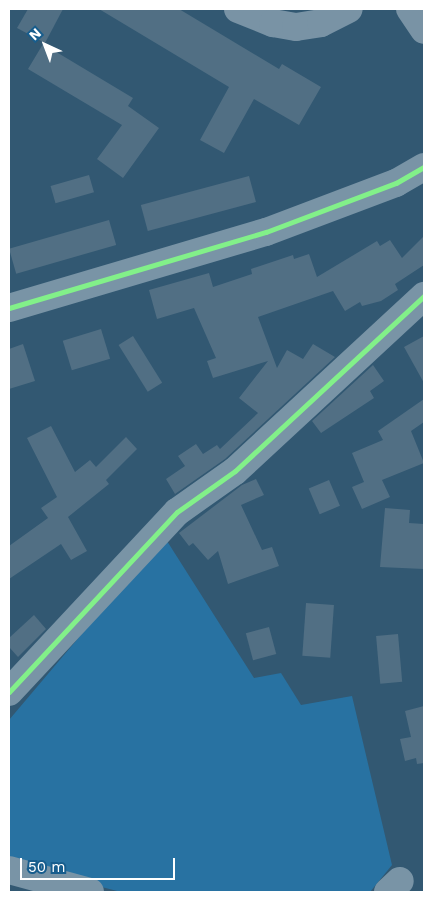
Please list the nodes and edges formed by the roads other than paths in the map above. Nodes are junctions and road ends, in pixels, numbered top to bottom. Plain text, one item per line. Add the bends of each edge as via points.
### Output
1 (238, 9) edge
2 (348, 9) edge
3 (410, 9) edge
4 (421, 9) edge
5 (424, 11) edge
6 (424, 30) edge
7 (424, 167) edge
8 (424, 296) edge
9 (9, 308) edge
10 (9, 692) edge
11 (9, 870) edge
12 (90, 892) edge

1 - 2 main road via 273,23 296,27 321,23
3 - 6 main road
4 - 5 main road
7 - 9 street via 396,183 266,232
8 - 10 street via 235,471 177,512
11 - 12 street

